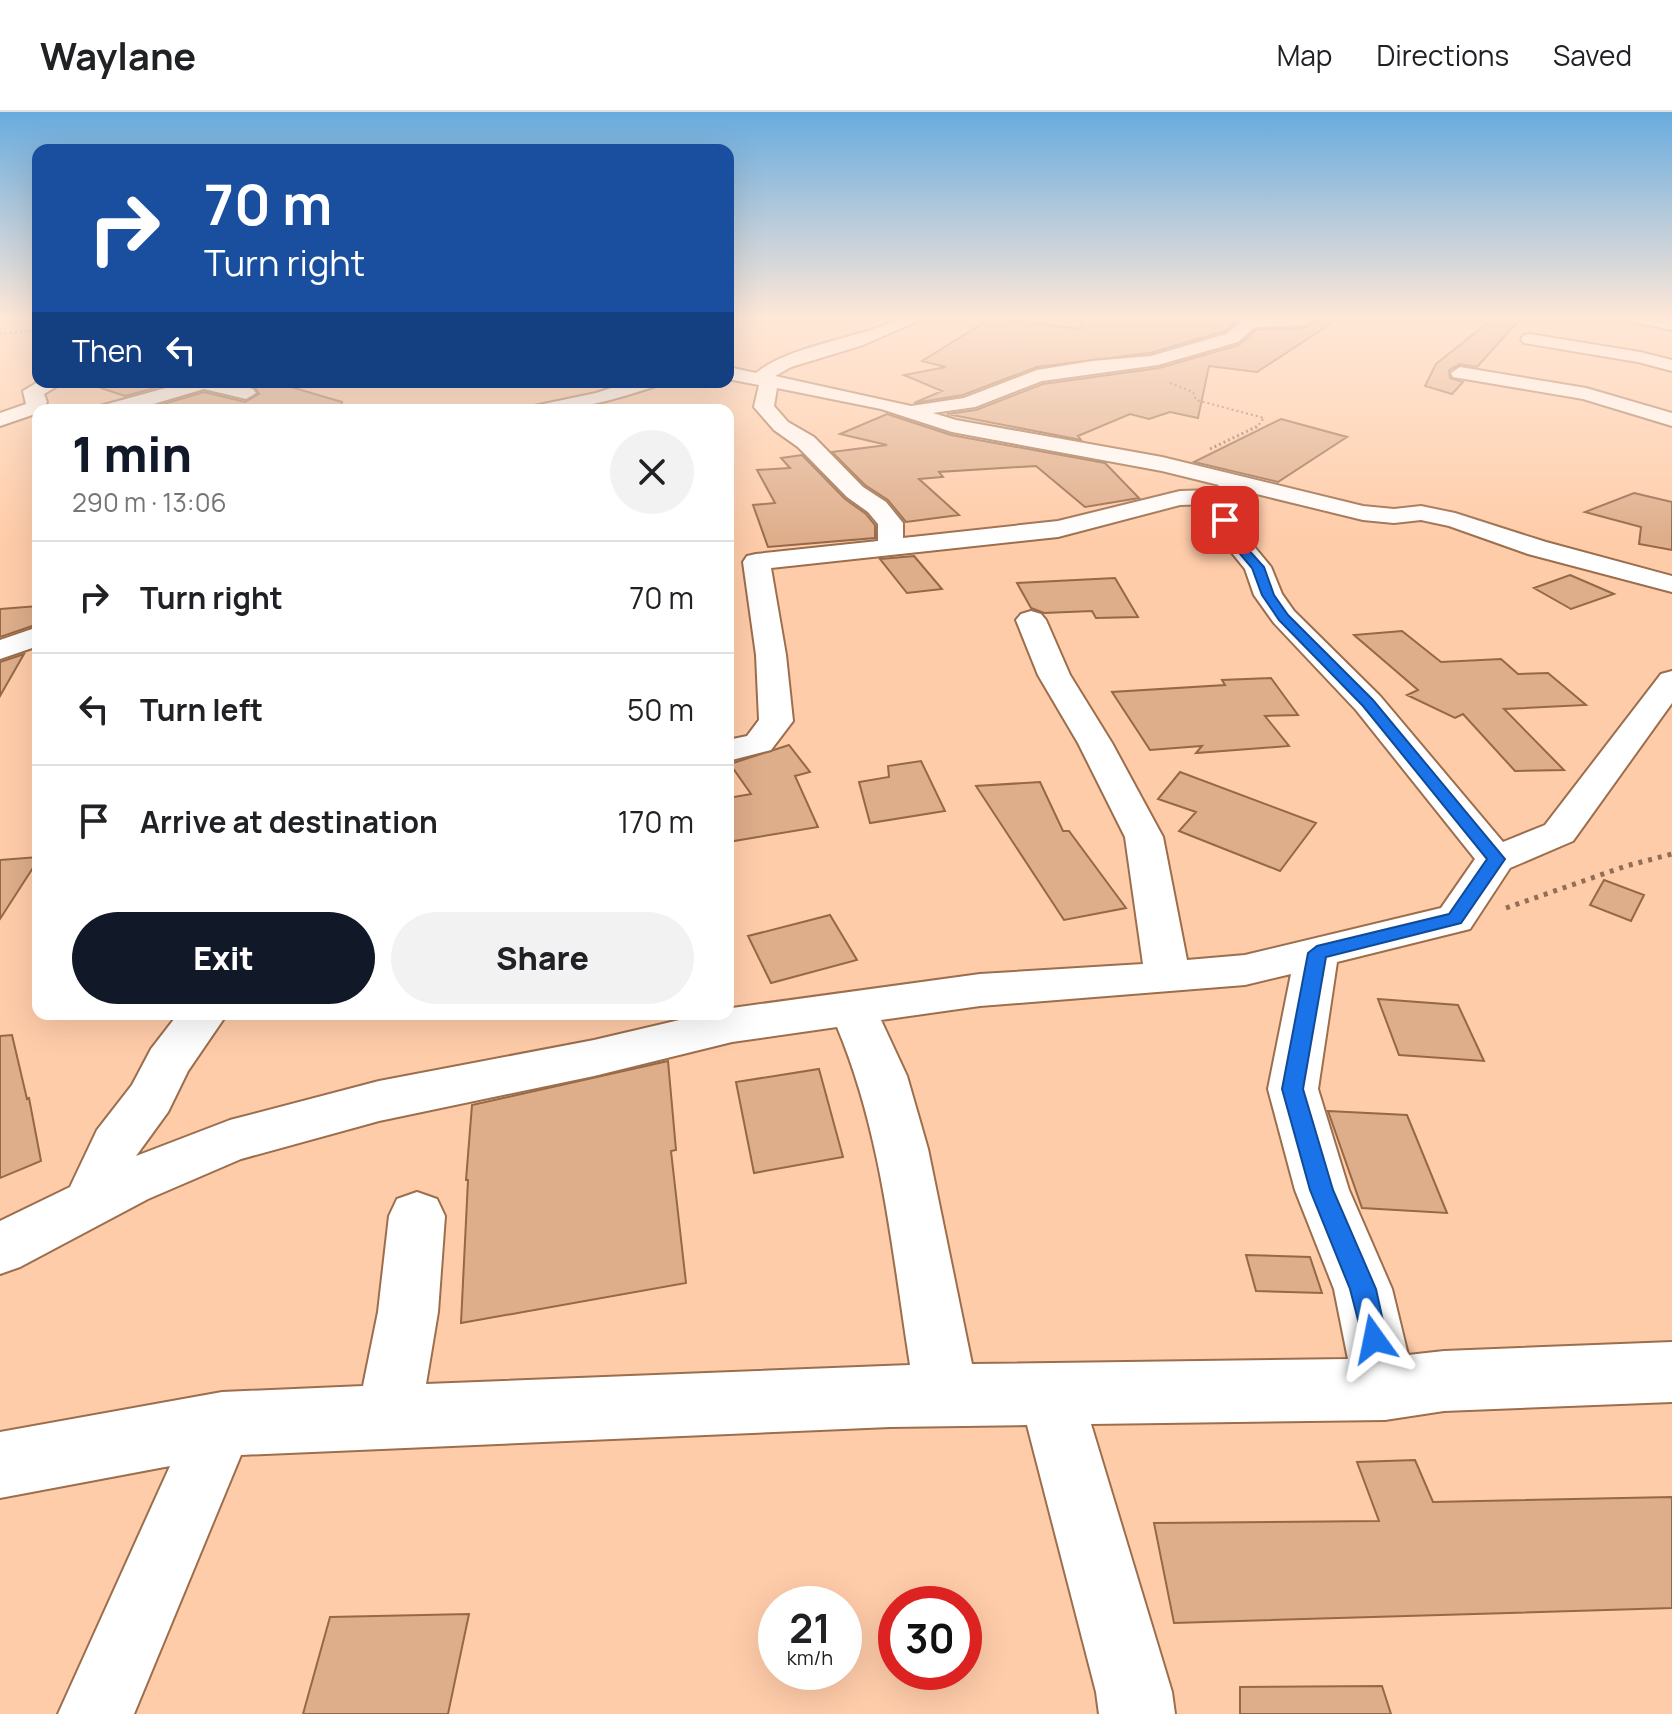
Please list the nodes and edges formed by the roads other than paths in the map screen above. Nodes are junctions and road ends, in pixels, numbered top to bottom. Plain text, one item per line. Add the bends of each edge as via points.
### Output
1 (178, 392) edge
2 (241, 392) edge
3 (619, 392) edge
4 (767, 392) edge
5 (832, 392) edge
6 (997, 392) edge
7 (1573, 392) edge
8 (246, 393) dead end
9 (164, 397) junction
10 (133, 404) edge
11 (194, 404) edge
12 (569, 404) edge
13 (901, 411) junction
14 (30, 414) edge
15 (0, 420) edge
16 (1672, 420) edge
17 (1227, 490) junction
18 (891, 548) junction
19 (1672, 584) edge
20 (1031, 620) dead end
21 (32, 638) edge
22 (0, 650) edge
23 (1672, 681) edge
24 (734, 749) edge
25 (1496, 859) junction
26 (1317, 953) junction
27 (1168, 978) junction
28 (852, 1008) junction
29 (734, 1018) edge
30 (200, 1020) edge
31 (723, 1020) edge
32 (89, 1204) junction
33 (417, 1216) dead end
34 (0, 1249) edge
35 (1672, 1372) edge
36 (1385, 1389) junction
37 (1050, 1393) junction
38 (947, 1396) junction
39 (389, 1417) junction
40 (222, 1424) junction
41 (0, 1465) edge
42 (96, 1714) edge
43 (1137, 1714) edge

1 - 9 street
2 - 8 street
3 - 12 street
4 - 18 street via 764,407 781,426 806,442 890,523
5 - 13 street
6 - 13 street via 968,403
7 - 16 street
9 - 10 street
9 - 11 street
13 - 17 street via 952,426 1170,466
14 - 15 street
17 - 18 street via 1058,529
17 - 19 street via 1363,513 1421,513 1455,520
17 - 25 street via 1225,520 1284,617 1368,703
18 - 24 street via 756,562 776,721 759,743
20 - 27 street via 1054,675 1144,837
21 - 22 street
23 - 25 street via 1559,833
25 - 26 street via 1455,919
26 - 27 street via 1245,970
26 - 36 street via 1293,1089 1322,1190 1363,1289
27 - 28 street via 980,990
28 - 29 street
28 - 38 street via 882,1076 902,1149
30 - 32 street via 115,1145
31 - 32 street via 594,1058 379,1101 245,1137
32 - 34 street
33 - 39 street via 408,1312
35 - 36 street via 1444,1381
36 - 37 street
37 - 38 street
37 - 43 street
38 - 39 street
39 - 40 street
40 - 41 street
40 - 42 street

